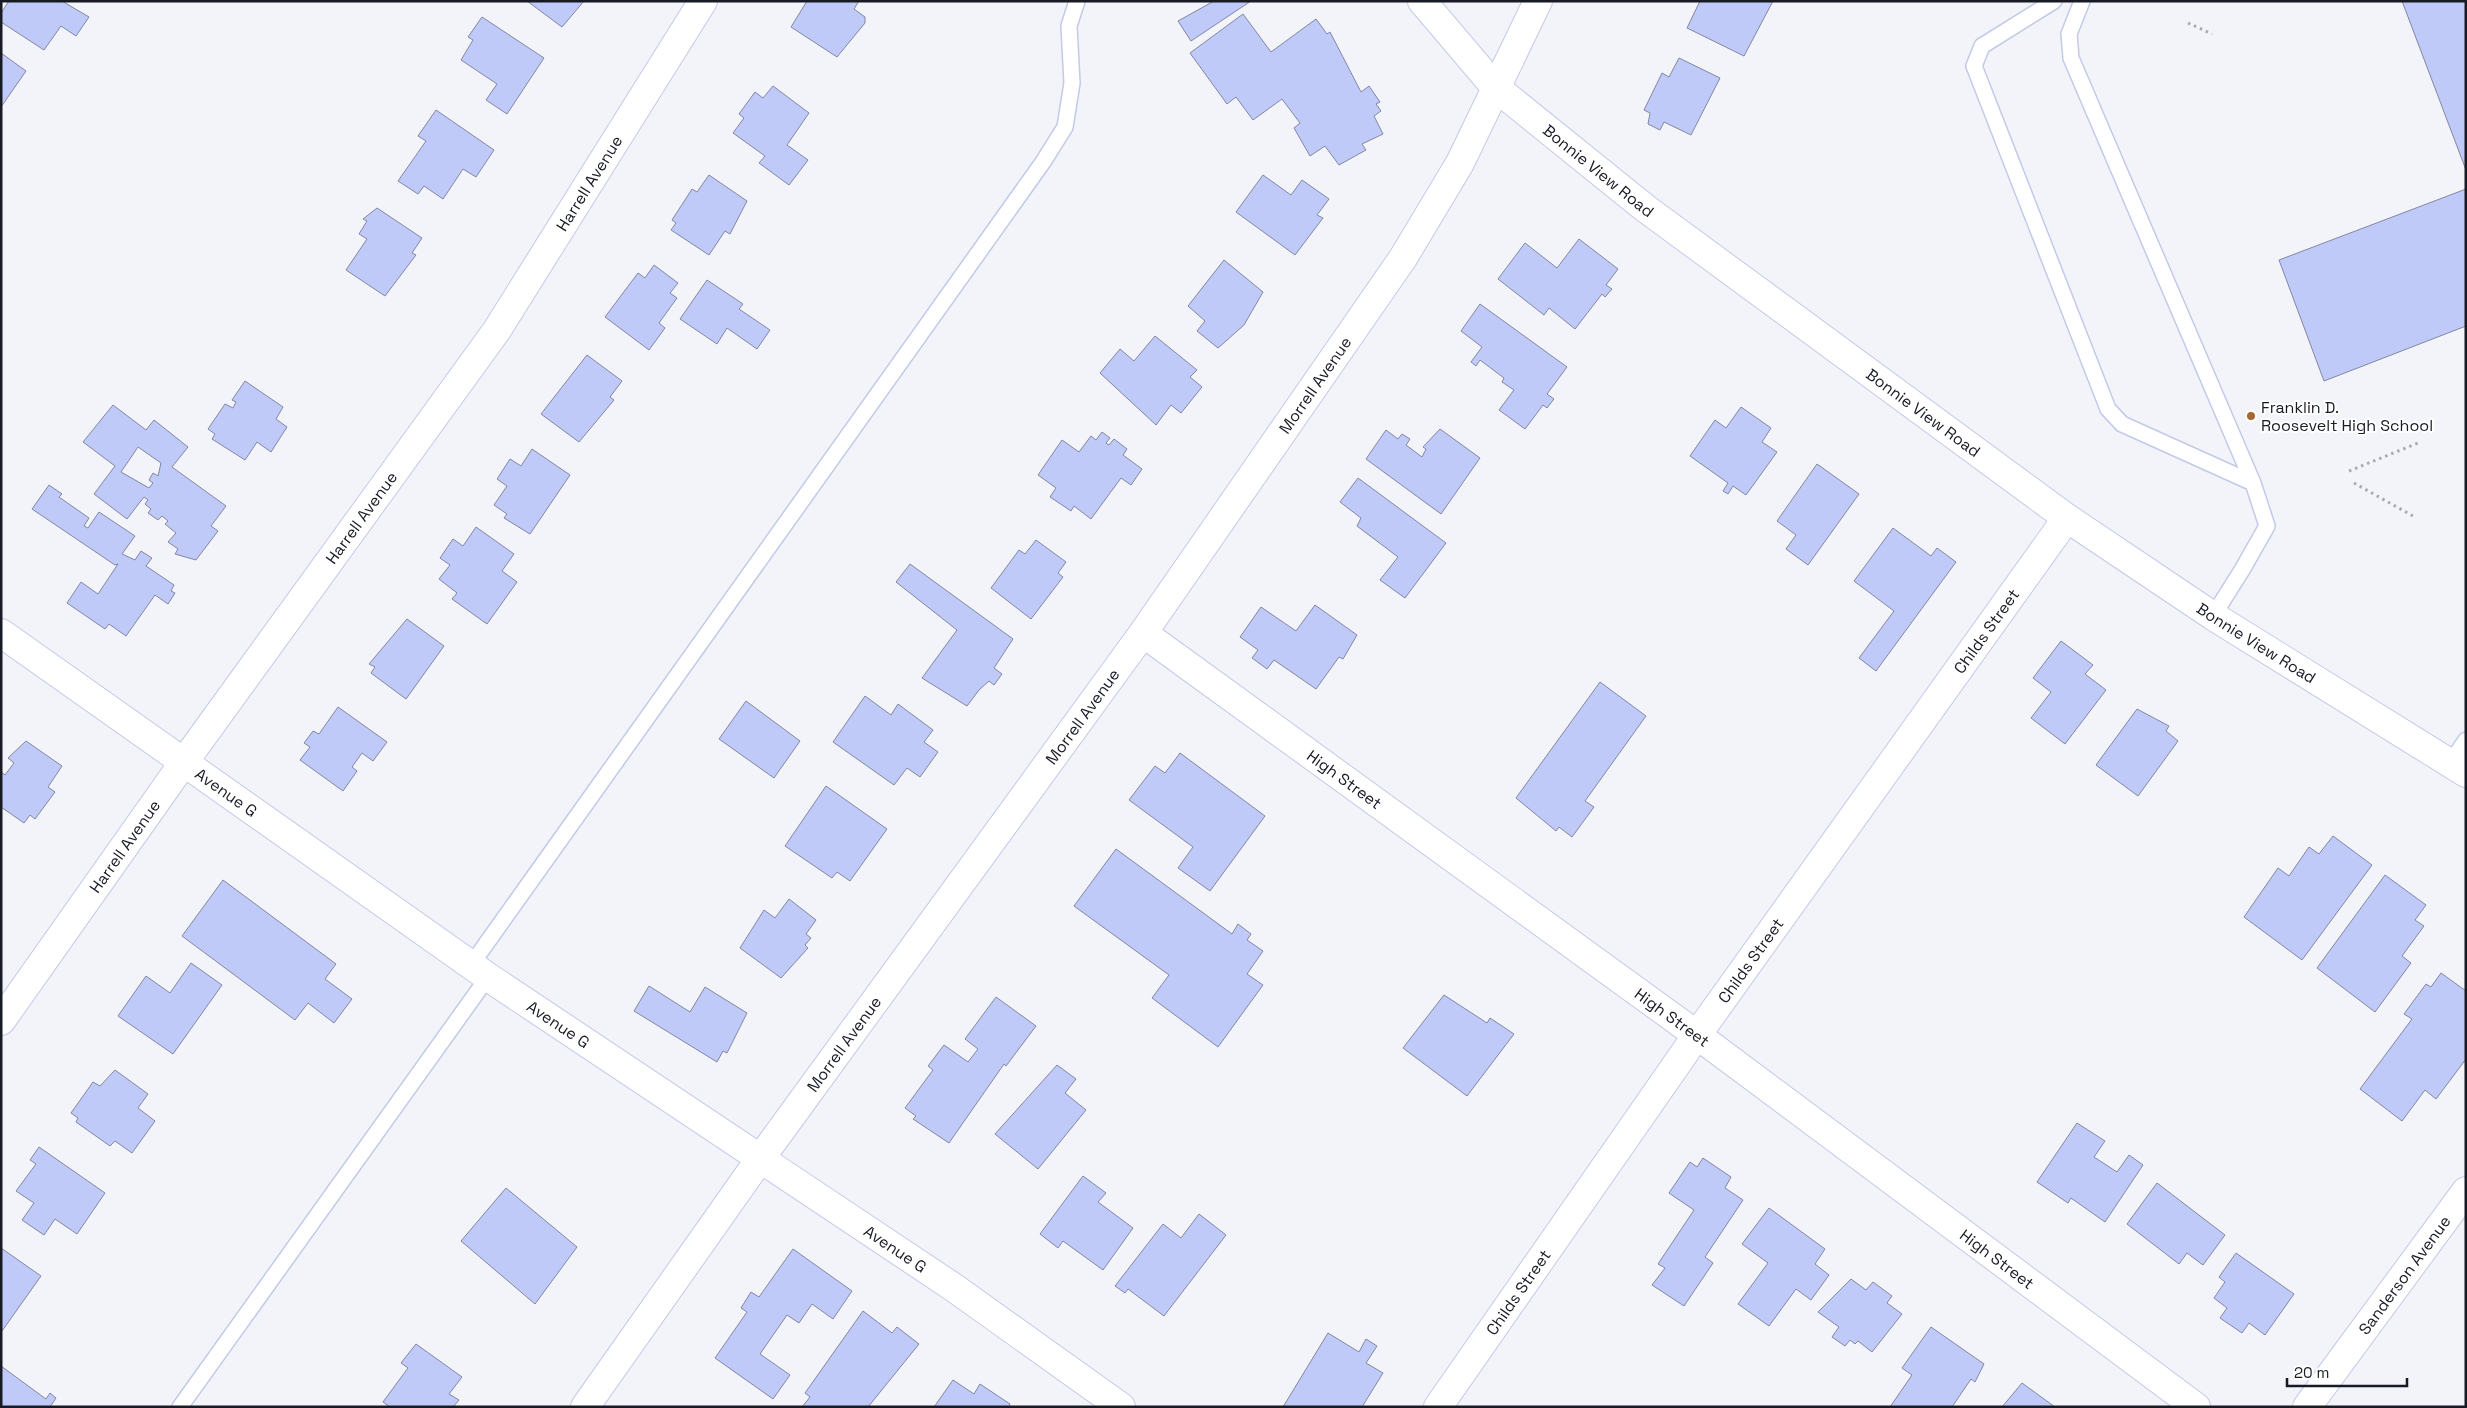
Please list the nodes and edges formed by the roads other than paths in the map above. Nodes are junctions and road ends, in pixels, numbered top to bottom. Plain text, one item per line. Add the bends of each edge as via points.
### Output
1 (703, 1) edge
2 (1078, 1) edge
3 (1422, 1) edge
4 (1538, 1) edge
5 (2054, 1) edge
6 (2082, 1) edge
7 (1495, 87) junction
8 (2253, 484) junction
9 (2068, 518) junction
10 (2213, 616) junction
11 (1, 633) edge
12 (1143, 633) junction
13 (2466, 740) edge
14 (184, 762) junction
15 (2458, 768) edge
16 (480, 971) junction
17 (1, 1022) edge
18 (1698, 1035) junction
19 (760, 1160) junction
20 (2465, 1195) edge
21 (180, 1407) edge
22 (585, 1407) edge
23 (1121, 1407) edge
24 (1438, 1407) edge
25 (2196, 1407) edge
26 (2307, 1407) edge

1 - 14 street, Harrell Avenue via 497,330
2 - 16 lane via 1069,26 1072,83 1065,127
3 - 7 street, Bonnie View Road
4 - 7 street, Morrell Avenue
5 - 8 lane via 1982,46 1974,66 2108,409 2122,424
6 - 8 lane via 2069,34 2071,58
7 - 9 street, Bonnie View Road via 1645,208
7 - 12 street, Morrell Avenue via 1460,163 1403,258
8 - 10 lane via 2267,526
9 - 10 street, Bonnie View Road
9 - 18 street, Childs Street
10 - 15 street, Bonnie View Road
11 - 14 street, Avenue G
12 - 18 street, High Street
12 - 19 street, Morrell Avenue
13 - 15 lane
14 - 16 street, Avenue G
14 - 17 street, Harrell Avenue
16 - 19 street, Avenue G
16 - 21 lane
18 - 24 street, Childs Street
18 - 25 street, High Street
19 - 22 street, Morrell Avenue
19 - 23 street, Avenue G via 953,1287
20 - 26 street, Sanderson Avenue

